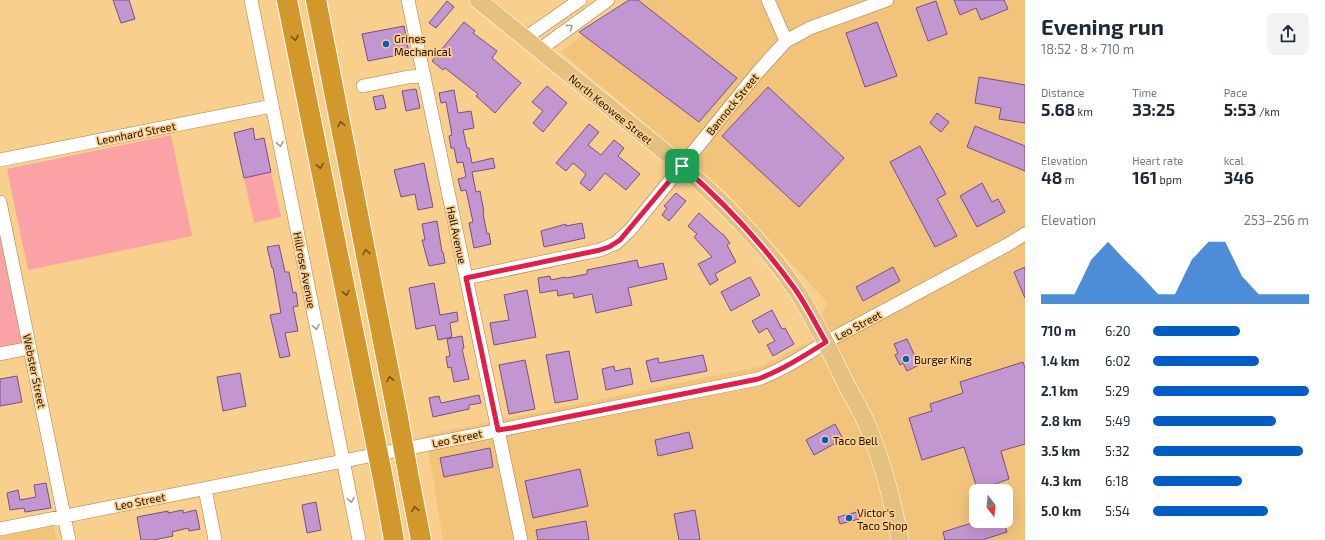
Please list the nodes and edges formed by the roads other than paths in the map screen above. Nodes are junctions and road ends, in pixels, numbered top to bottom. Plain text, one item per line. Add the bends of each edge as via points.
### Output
1 (251, 0) edge
2 (287, 0) edge
3 (316, 0) edge
4 (408, 0) edge
5 (478, 0) edge
6 (580, 0) edge
7 (608, 0) edge
8 (768, 0) edge
9 (887, 0) edge
10 (525, 38) junction
11 (786, 41) junction
12 (539, 50) junction
13 (424, 76) junction
14 (363, 86) dead end
15 (272, 106) junction
16 (0, 160) edge
17 (682, 166) junction
18 (0, 202) edge
19 (1025, 234) edge
20 (466, 278) junction
21 (826, 342) junction
22 (30, 348) junction
23 (0, 354) edge
24 (498, 430) junction
25 (343, 462) junction
26 (205, 489) junction
27 (64, 516) junction
28 (0, 529) edge
29 (69, 540) edge
30 (215, 540) edge
31 (358, 540) edge
32 (394, 540) edge
33 (421, 540) edge
34 (521, 540) edge
35 (900, 540) edge

1 - 15 street, Hillrose Avenue
2 -> 32 highway, bridge
33 -> 3 highway, bridge
4 - 13 street, Hall Avenue
5 - 10 main road, North Keowee Street
6 - 10 street
12 -> 7 street
8 - 11 street
9 - 11 street, Bannock Street via 810,28
10 - 12 main road, North Keowee Street
11 - 17 street, Bannock Street
12 - 17 main road, North Keowee Street
13 - 14 street
13 - 20 street, Hall Avenue
15 - 16 street, Leonhard Street
15 -> 25 street, Hillrose Avenue
17 - 20 street, Bannock Street via 630,230 609,247
17 - 21 main road, North Keowee Street via 714,194 763,248 796,291
18 - 22 street, Webster Street
19 - 21 street, Leo Street
20 - 24 street, Hall Avenue
21 - 24 street, Leo Street via 799,359 758,379
21 - 35 main road, North Keowee Street via 870,432 889,492
22 - 23 street
22 - 27 street, Webster Street
24 - 25 street, Leo Street
24 - 34 street, Hall Avenue
25 - 26 street, Leo Street
25 -> 31 street, Hillrose Avenue
26 - 27 street, Leo Street
26 - 30 street
27 - 28 street, Leo Street
27 - 29 street, Webster Street

